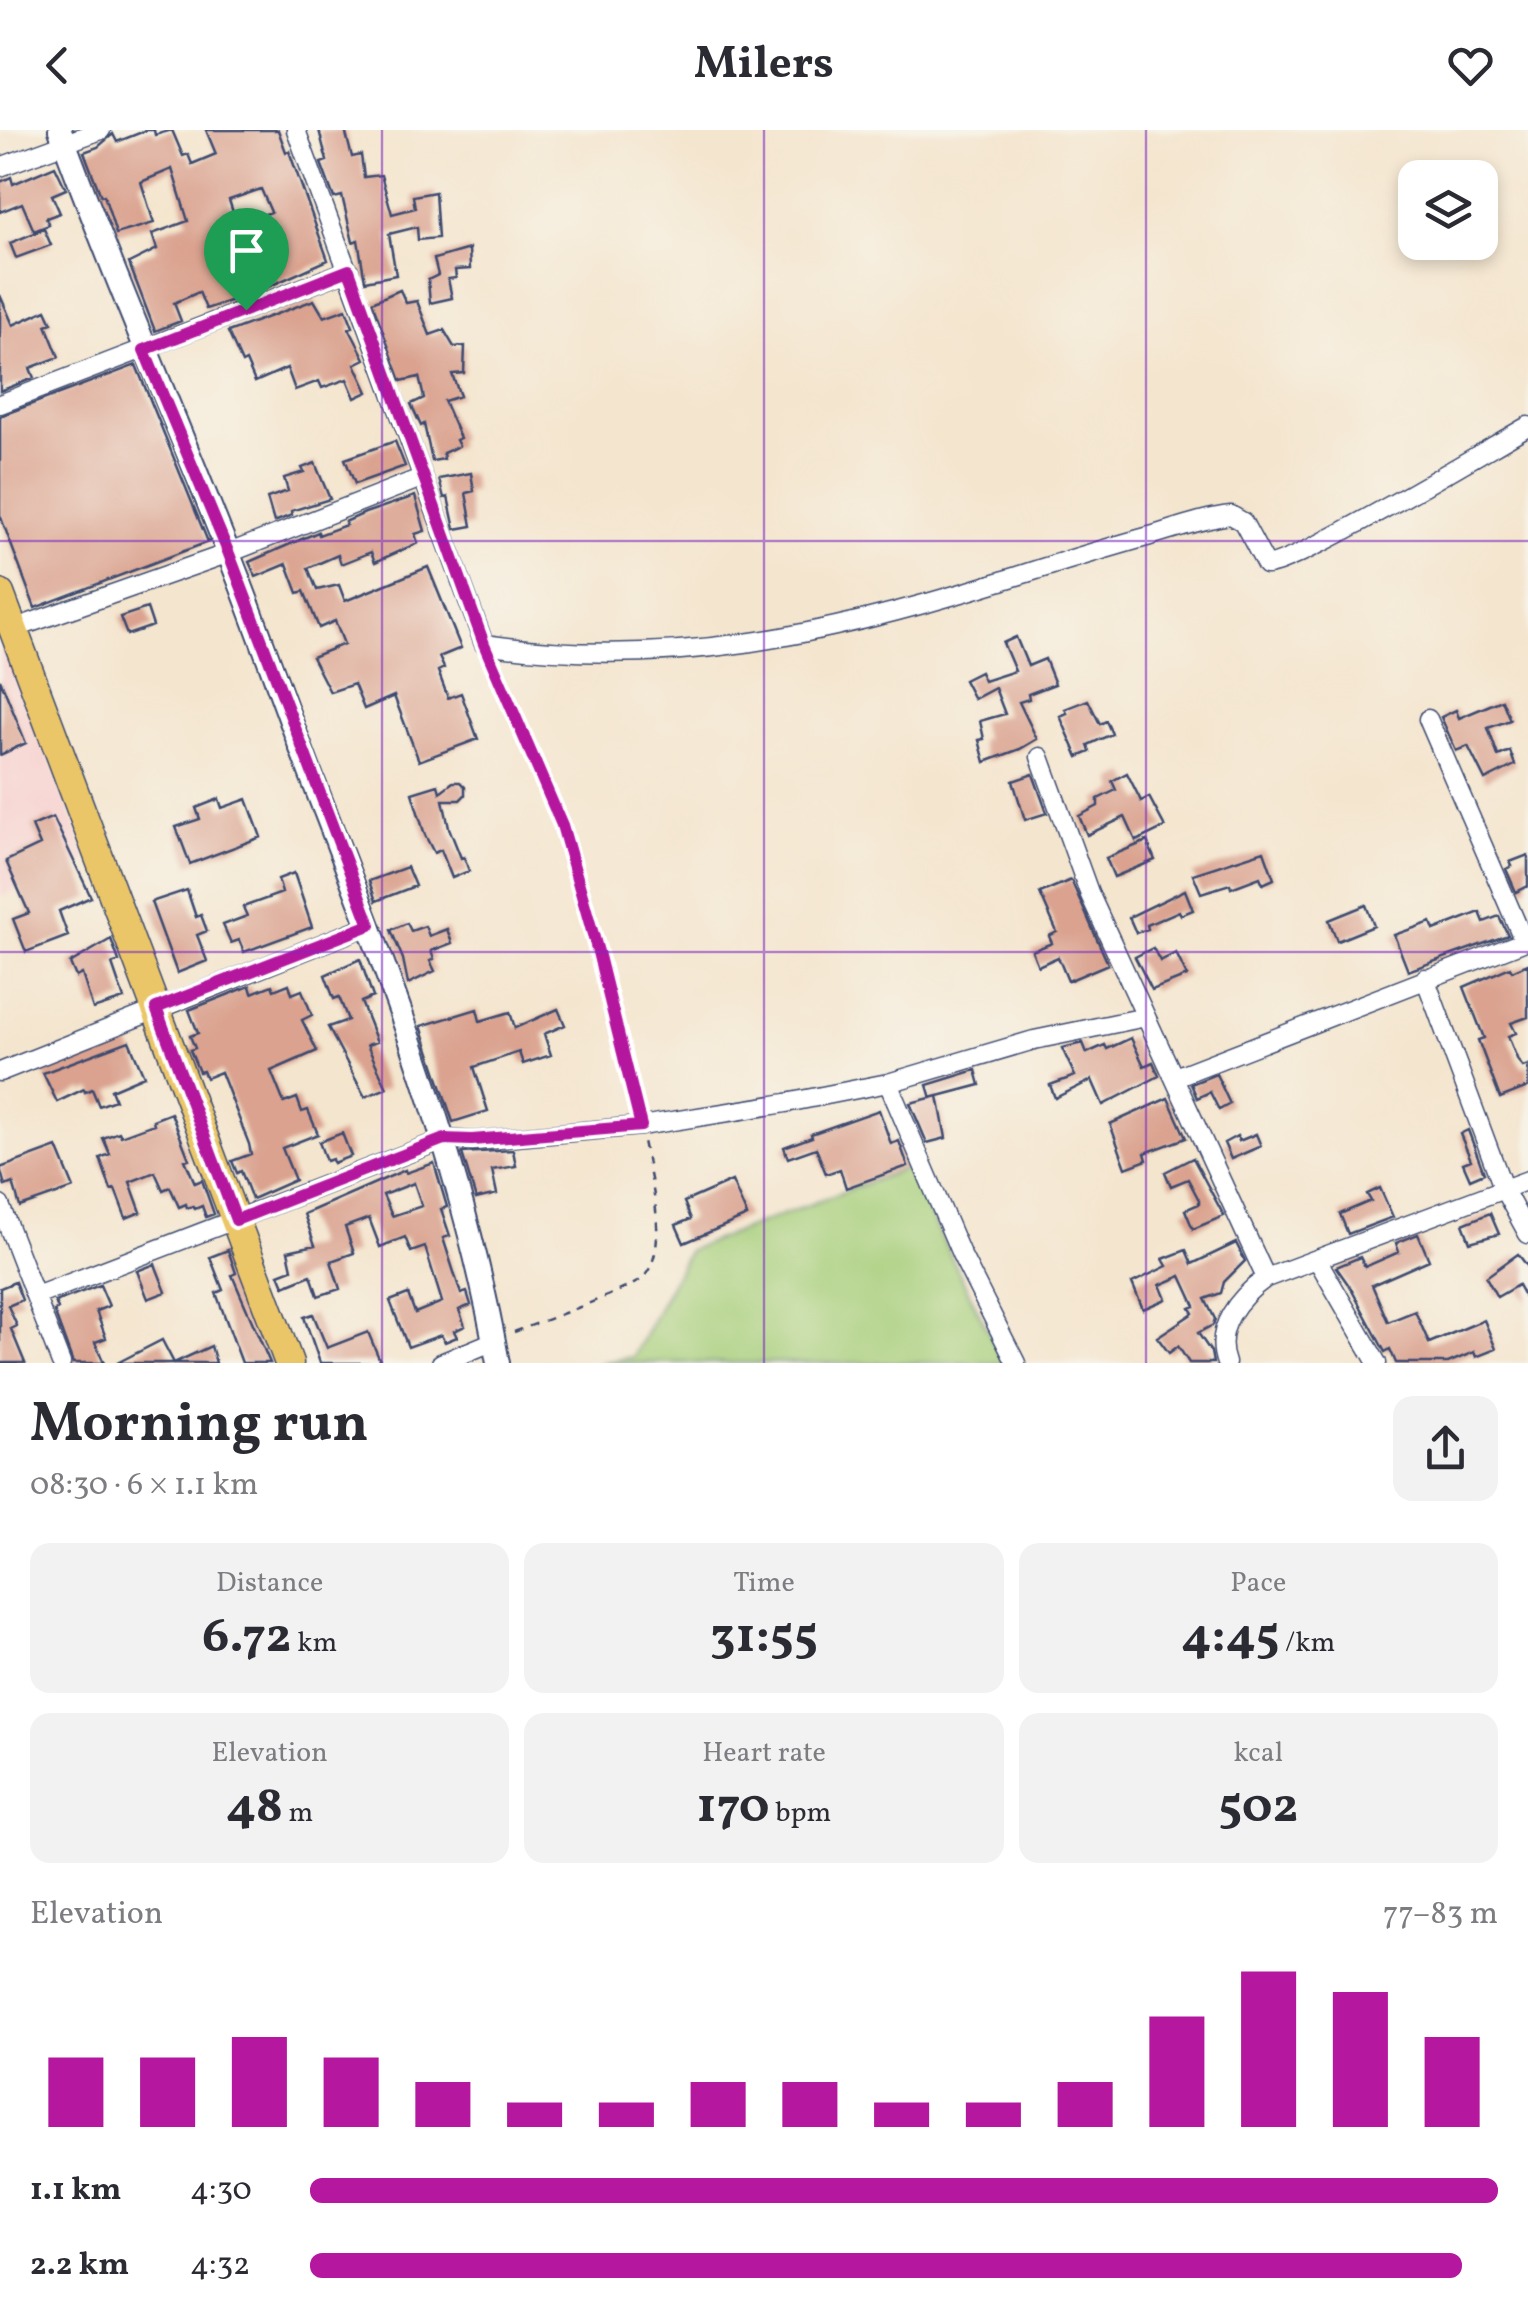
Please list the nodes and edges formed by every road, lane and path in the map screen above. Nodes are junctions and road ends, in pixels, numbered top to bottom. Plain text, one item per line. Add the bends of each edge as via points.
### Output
1 (101, 130) edge
2 (296, 130) edge
3 (63, 137) edge
4 (0, 167) edge
5 (349, 270) junction
6 (144, 350) junction
7 (0, 404) edge
8 (1528, 426) edge
9 (422, 478) junction
10 (229, 554) junction
11 (0, 594) edge
12 (13, 629) junction
13 (484, 644) junction
14 (1428, 719) dead end
15 (1040, 757) dead end
16 (370, 925) junction
17 (1526, 940) edge
18 (1425, 978) junction
19 (156, 1008) junction
20 (1146, 1017) junction
21 (0, 1072) edge
22 (1174, 1077) junction
23 (888, 1083) junction
24 (641, 1126) junction
25 (444, 1139) junction
26 (1528, 1180) edge
27 (1504, 1190) junction
28 (0, 1205) edge
29 (236, 1220) junction
30 (1528, 1234) edge
31 (1317, 1259) junction
32 (1266, 1278) junction
33 (36, 1296) junction
34 (496, 1352) edge
35 (62, 1363) edge
36 (289, 1363) edge
37 (441, 1363) edge
38 (1016, 1363) edge
39 (1226, 1363) edge
40 (1377, 1363) edge

1 - 3 street
2 - 5 street
3 - 4 street
3 - 6 street
5 - 6 street
5 - 9 street
6 - 7 street
6 - 10 street
8 - 13 street via 1275,566 1266,564 1243,522 1231,515 905,611 744,645 570,655
9 - 10 street
9 - 13 street
10 - 12 street
10 - 16 street
11 - 12 main road
12 - 19 main road
13 - 24 path via 562,825
14 - 17 street
15 - 20 street via 1090,896
16 - 19 street
16 - 25 street
17 - 18 street
18 - 22 street
18 - 27 street
19 - 21 street
19 - 29 main road
20 - 22 street
20 - 23 street via 1034,1040
22 - 32 street
23 - 24 street
23 - 38 street
24 - 25 street
24 - 34 path via 658,1224 654,1258 642,1280
25 - 29 street
25 - 34 street
26 - 27 street
27 - 30 street
27 - 31 street
28 - 33 street
29 - 33 street
29 - 36 main road
31 - 32 street
31 - 40 street
32 - 39 street via 1248,1291 1225,1327
33 - 35 street
34 - 37 street

